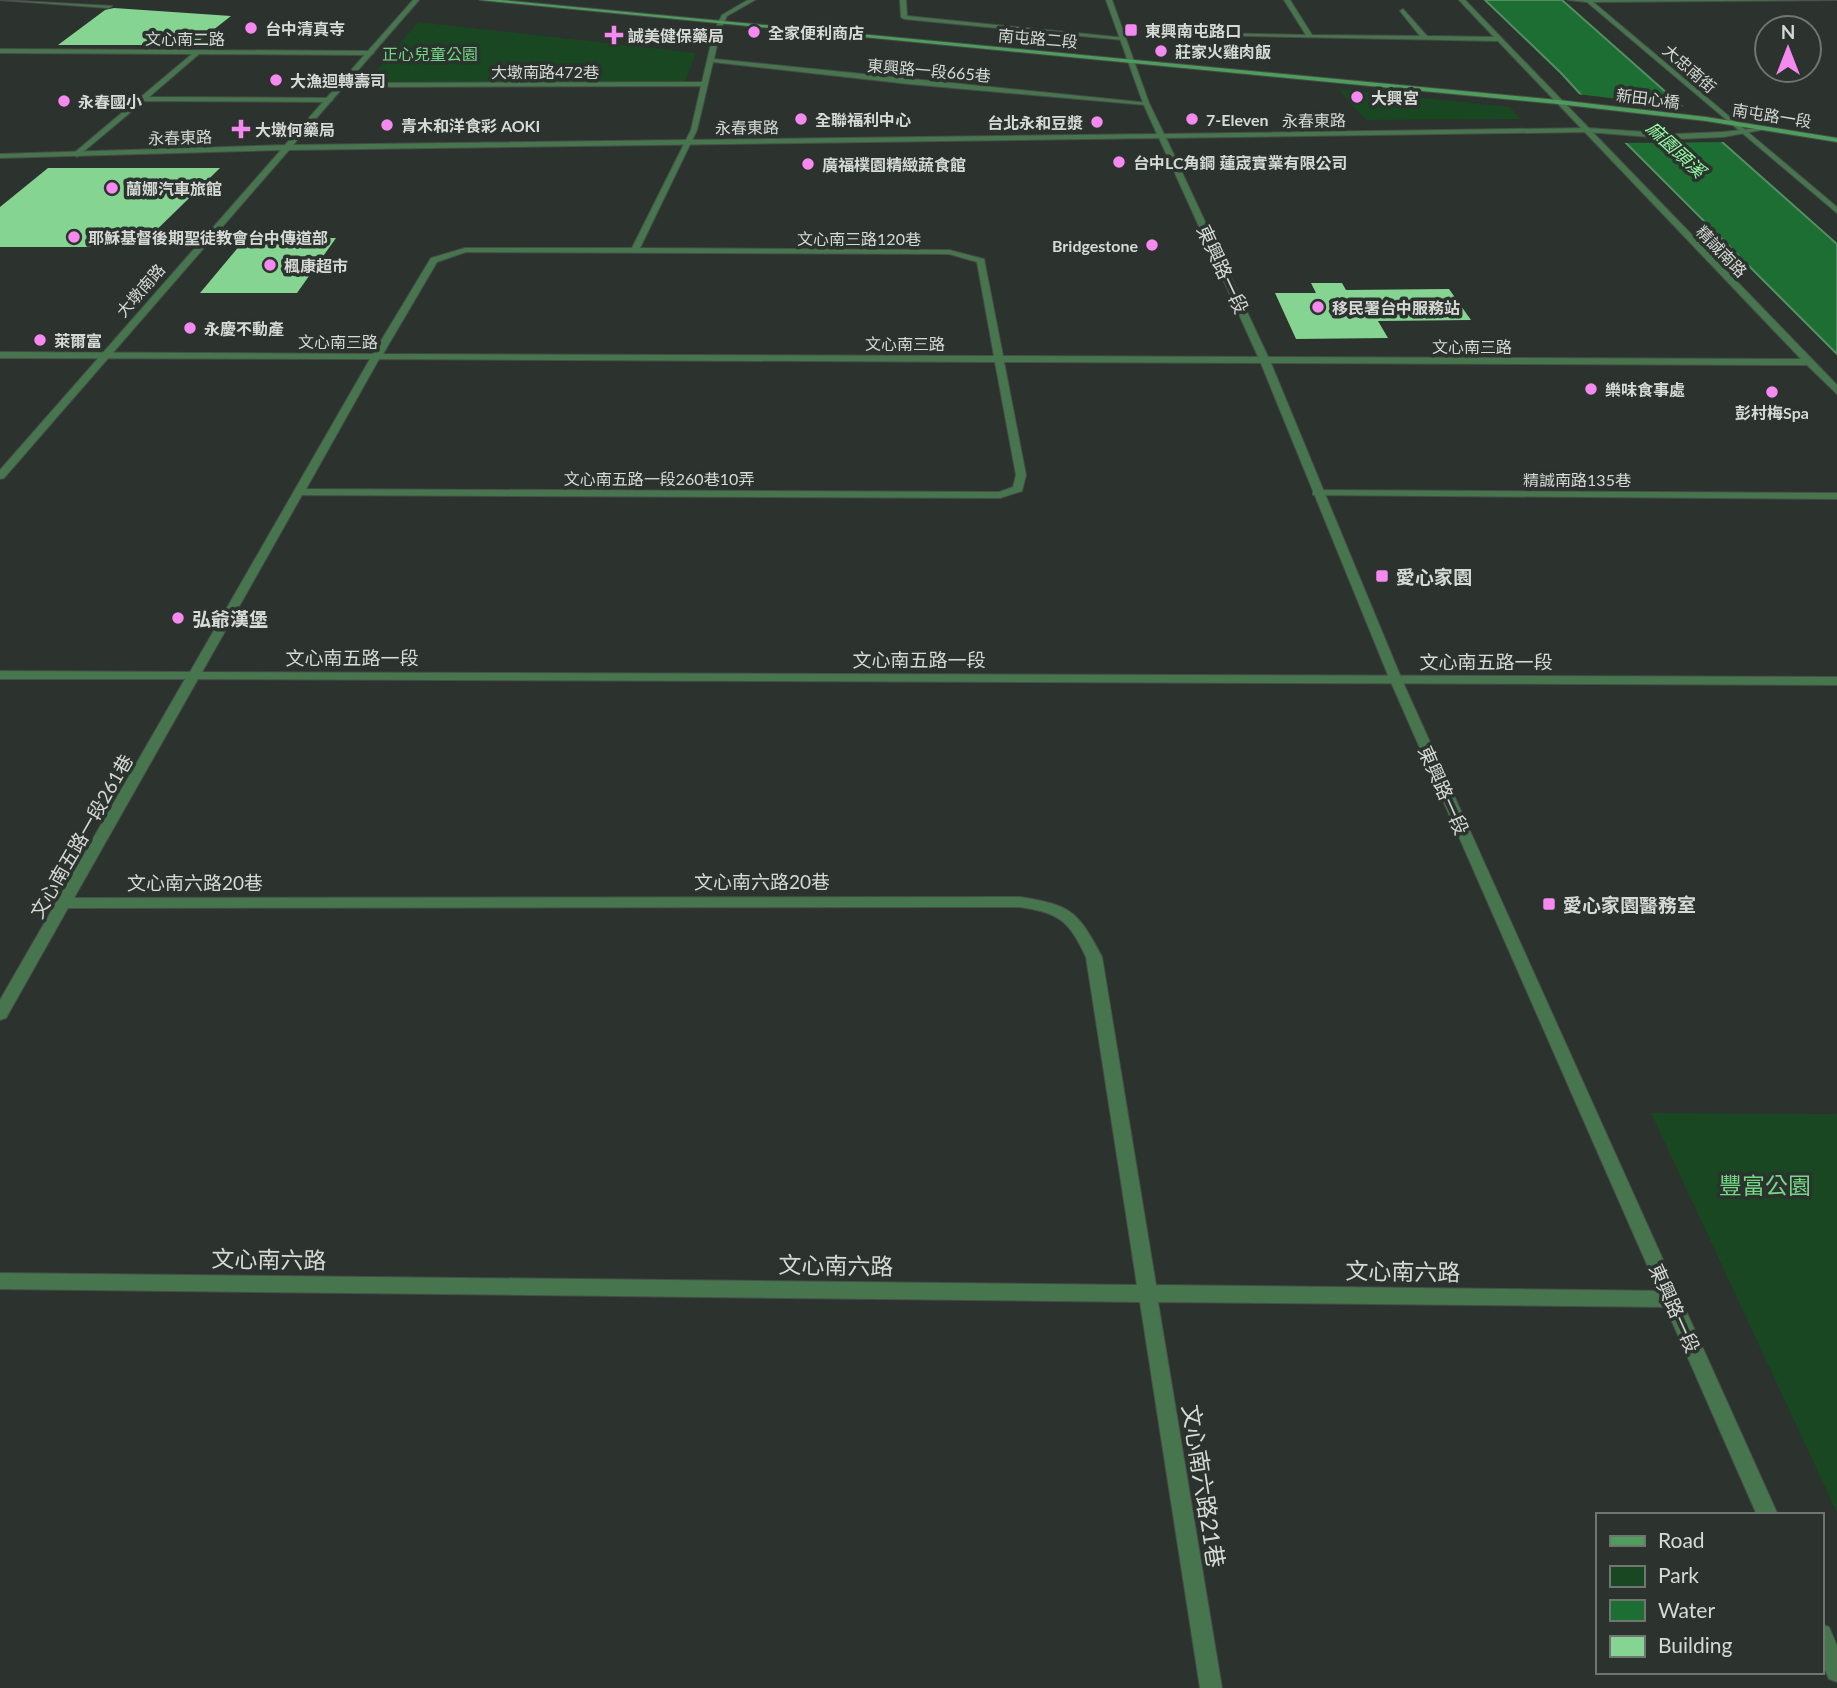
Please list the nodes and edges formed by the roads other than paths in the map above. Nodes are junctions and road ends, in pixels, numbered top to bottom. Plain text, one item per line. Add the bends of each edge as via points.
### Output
1 (416, 0) edge
2 (483, 0) edge
3 (752, 0) edge
4 (903, 0) edge
5 (1109, 0) edge
6 (1287, 0) edge
7 (1462, 0) edge
8 (1572, 0) edge
9 (1588, 0) edge
10 (1836, 0) edge
11 (0, 1) edge
12 (11, 1) edge
13 (0, 6) edge
14 (109, 6) dead end
15 (1403, 11) dead end
16 (721, 23) junction
17 (1205, 35) dead end
18 (1310, 37) junction
19 (1123, 38) junction
20 (1426, 39) junction
21 (1497, 39) junction
22 (0, 51) edge
23 (198, 52) junction
24 (371, 53) junction
25 (710, 60) junction
26 (1133, 61) junction
27 (705, 84) junction
28 (343, 85) junction
29 (142, 99) junction
30 (330, 100) junction
31 (1558, 102) junction
32 (1146, 103) junction
33 (1590, 105) joint
34 (1702, 118) joint
35 (1732, 122) junction
36 (1765, 128) junction
37 (1587, 130) junction
38 (1745, 133) junction
39 (1620, 135) joint
40 (1162, 136) junction
41 (1837, 140) edge
42 (688, 141) junction
43 (286, 148) junction
44 (77, 155) junction
45 (0, 156) edge
46 (1837, 211) edge
47 (635, 250) junction
48 (0, 355) edge
49 (104, 355) junction
50 (376, 357) junction
51 (999, 359) junction
52 (1265, 361) junction
53 (1810, 362) junction
54 (1837, 391) edge
55 (0, 476) edge
56 (299, 492) junction
57 (1317, 493) junction
58 (1837, 496) edge
59 (0, 676) edge
60 (194, 676) junction
61 (1396, 680) junction
62 (1837, 681) edge
63 (64, 903) junction
64 (0, 1014) edge
65 (0, 1281) edge
66 (1149, 1292) junction
67 (1671, 1299) junction
68 (1767, 1513) edge
69 (1823, 1640) edge
70 (1837, 1671) edge
71 (1211, 1688) edge

1 - 24 street, 大墩南路
2 - 16 main road, 南屯路二段
3 - 16 street via 725,15
4 - 19 street via 904,17
5 - 19 street, 東興路一段
6 - 18 street
7 - 21 street, 精誠南路
8 - 9 street
9 - 10 street
9 - 35 street, 大忠南街
11 - 12 street
12 - 13 street
12 - 14 street
15 - 20 street
16 - 25 street
16 - 26 main road, 南屯路二段
17 - 18 street
18 - 20 street
19 - 26 street, 東興路一段
20 - 21 street
21 - 31 street, 精誠南路
22 - 23 street, 文心南二路
23 - 24 street, 文心南二路
23 - 29 street
24 - 28 street, 大墩南路
25 - 27 street
25 - 32 street, 東興路一段665巷
26 - 31 main road, 南屯路二段
26 - 32 street, 東興路一段
27 - 28 street, 大墩南路472巷
27 - 42 street
28 - 30 street, 大墩南路
29 - 30 street
29 - 44 street
30 - 43 street, 大墩南路
31 - 33 main road, 南屯路二段
31 - 37 street, 精誠南路
32 - 40 street, 東興路一段
33 - 34 main road, 新田心橋
34 - 35 main road, 南屯路一段
35 - 36 main road, 南屯路一段
35 - 38 street, 大忠南街
36 - 38 street
36 - 41 main road, 南屯路一段
37 - 39 street, 永春東路
37 - 40 street, 永春東路
37 - 53 street, 精誠南路
38 - 39 street, 新田心橋
38 - 46 street, 大忠南街
40 - 42 street, 永春東路
40 - 52 street, 東興路一段
42 - 43 street, 永春東路
42 - 47 street
43 - 44 street, 永春東路
43 - 49 street, 大墩南路
44 - 45 street, 永春東路
47 - 50 street, 文心南五路一段261巷 via 465,250 449,254 435,260
47 - 51 street, 文心南三路120巷 via 949,252 968,256 981,261
48 - 49 street, 文心南三路
49 - 50 street, 文心南三路
49 - 55 street, 大墩南路
50 - 51 street, 文心南三路
50 - 56 street, 文心南五路一段261巷
51 - 52 street, 文心南三路
51 - 56 street, 文心南五路一段260巷10弄 via 1021,475 1018,489 1000,495
52 - 53 street, 文心南三路
52 - 57 street, 東興路一段
53 - 54 street, 精誠南路
56 - 60 street, 文心南五路一段261巷
57 - 58 street, 精誠南路135巷
57 - 61 street, 東興路一段
59 - 60 street, 文心南五路一段
60 - 61 street, 文心南五路一段
60 - 63 street, 文心南五路一段261巷
61 - 62 street, 文心南五路一段
61 - 67 street, 東興路一段
63 - 64 street, 文心南五路一段261巷
63 - 66 street, 文心南六路20巷 via 1020,902 1058,908 1079,926 1094,957
65 - 66 street, 文心南六路
66 - 67 street, 文心南六路
66 - 71 street, 文心南六路21巷
67 - 68 street, 東興路一段
69 - 70 street

